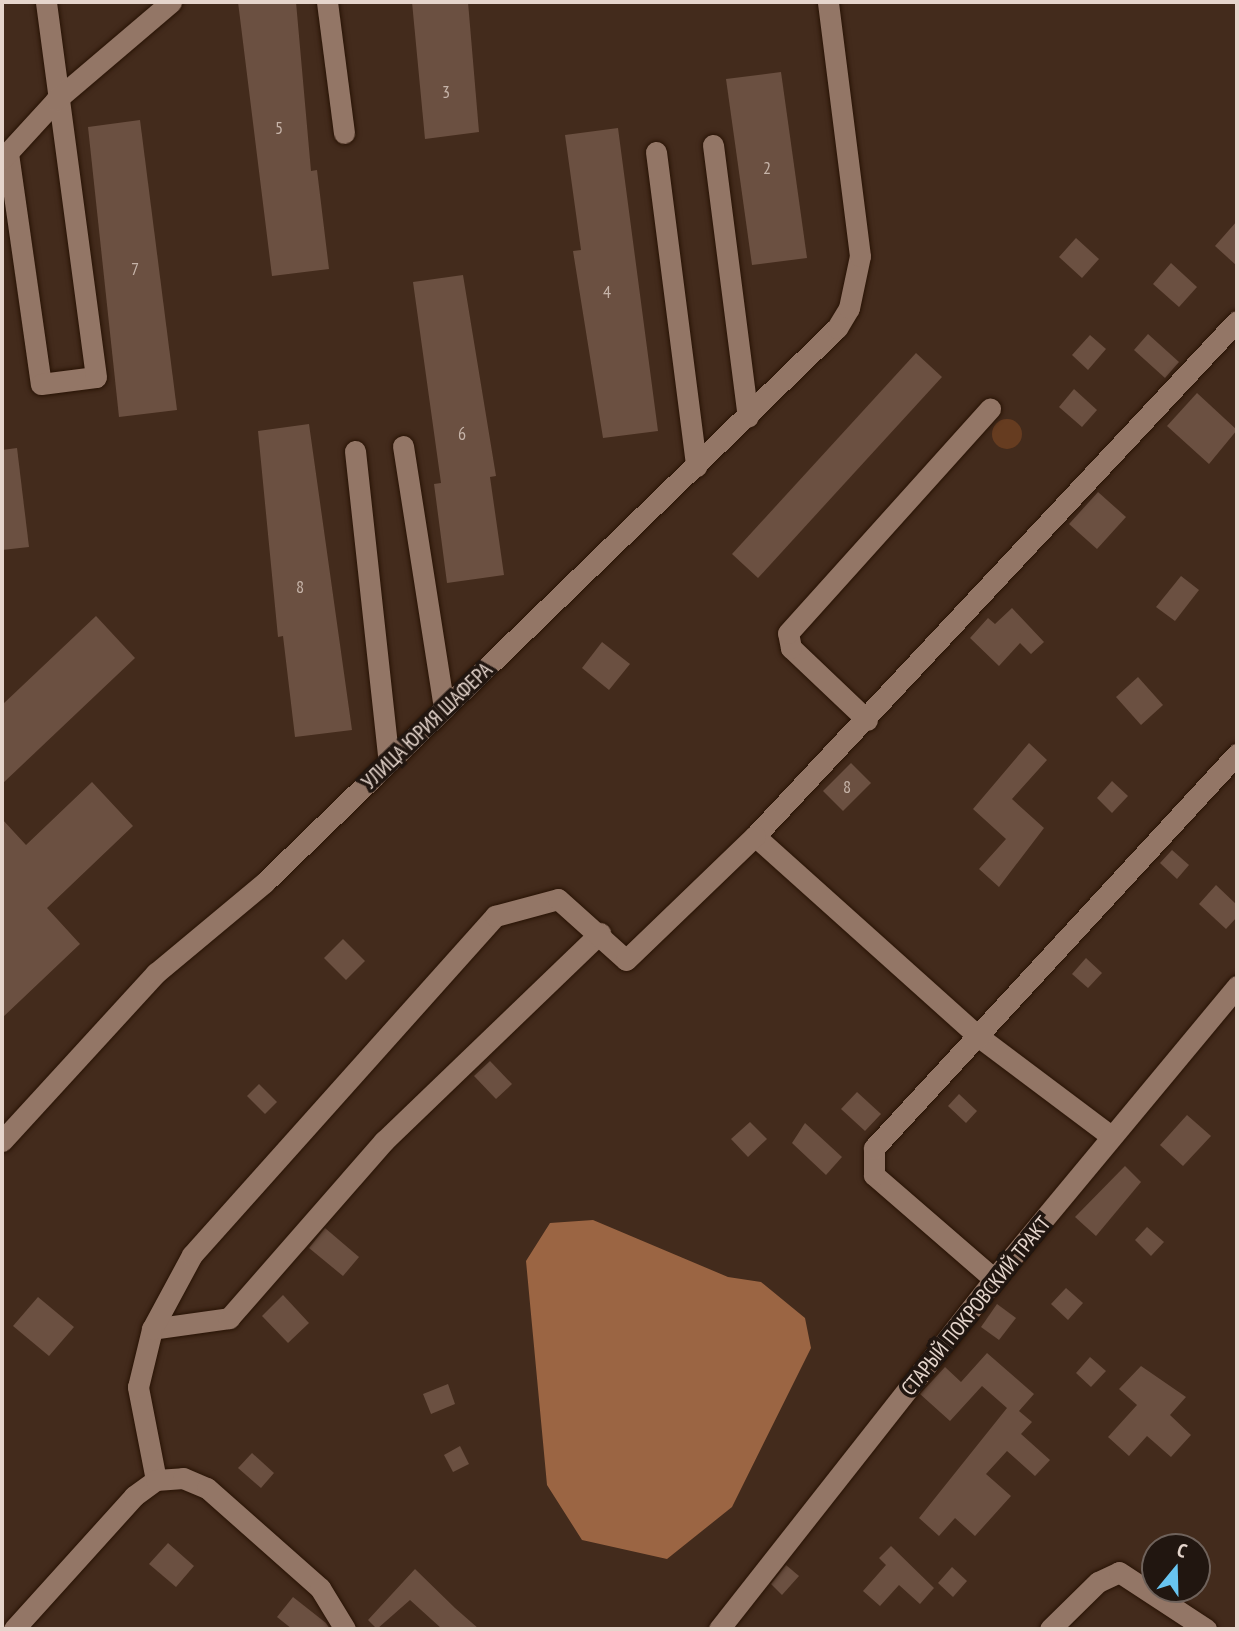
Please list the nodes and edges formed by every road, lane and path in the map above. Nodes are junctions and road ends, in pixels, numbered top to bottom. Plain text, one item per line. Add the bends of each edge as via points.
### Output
1 (46, 2) edge
2 (171, 2) edge
3 (327, 2) edge
4 (828, 2) edge
5 (56, 100) junction
6 (344, 134) dead end
7 (713, 145) dead end
8 (656, 152) dead end
9 (5, 156) edge
10 (1237, 321) edge
11 (990, 410) dead end
12 (748, 416) junction
13 (404, 446) dead end
14 (355, 451) dead end
15 (696, 466) junction
16 (444, 709) junction
17 (867, 720) junction
18 (1237, 754) edge
19 (389, 762) junction
20 (755, 836) junction
21 (600, 933) junction
22 (1237, 986) edge
23 (979, 1037) junction
24 (1111, 1136) junction
25 (2, 1141) edge
26 (994, 1279) junction
27 (152, 1329) junction
28 (156, 1480) junction
29 (14, 1629) edge
30 (345, 1629) edge
31 (719, 1629) edge
32 (1049, 1629) edge
33 (1206, 1629) edge

1 - 5 street
2 - 5 street
3 - 6 street
4 - 12 street, УЛИЦА ЮРИЯ ШАФЕРА via 857,195 860,256 849,308
5 - 9 street
5 - 9 street via 96,377 41,384
7 - 12 street
8 - 15 street
10 - 17 street
11 - 17 street via 789,630 791,648
12 - 15 street, УЛИЦА ЮРИЯ ШАФЕРА
13 - 16 street
14 - 19 street
15 - 16 street, УЛИЦА ЮРИЯ ШАФЕРА
16 - 19 street, УЛИЦА ЮРИЯ ШАФЕРА
17 - 20 street
18 - 23 street
19 - 25 street, УЛИЦА ЮРИЯ ШАФЕРА via 264,883 156,973
20 - 21 street via 636,957 616,957
20 - 23 street
21 - 27 street via 384,1141 229,1318
21 - 27 street via 558,899 495,916 192,1255
22 - 24 street, СТАРЫЙ ПОКРОВСКИЙ ТРАКТ
23 - 24 street
23 - 26 street via 874,1148 869,1161 873,1175
24 - 26 street, СТАРЫЙ ПОКРОВСКИЙ ТРАКТ
26 - 31 street, СТАРЫЙ ПОКРОВСКИЙ ТРАКТ
27 - 28 street via 138,1387
28 - 29 street via 134,1496
28 - 30 street via 183,1478 207,1488 320,1588
32 - 33 street via 1098,1582 1119,1572

